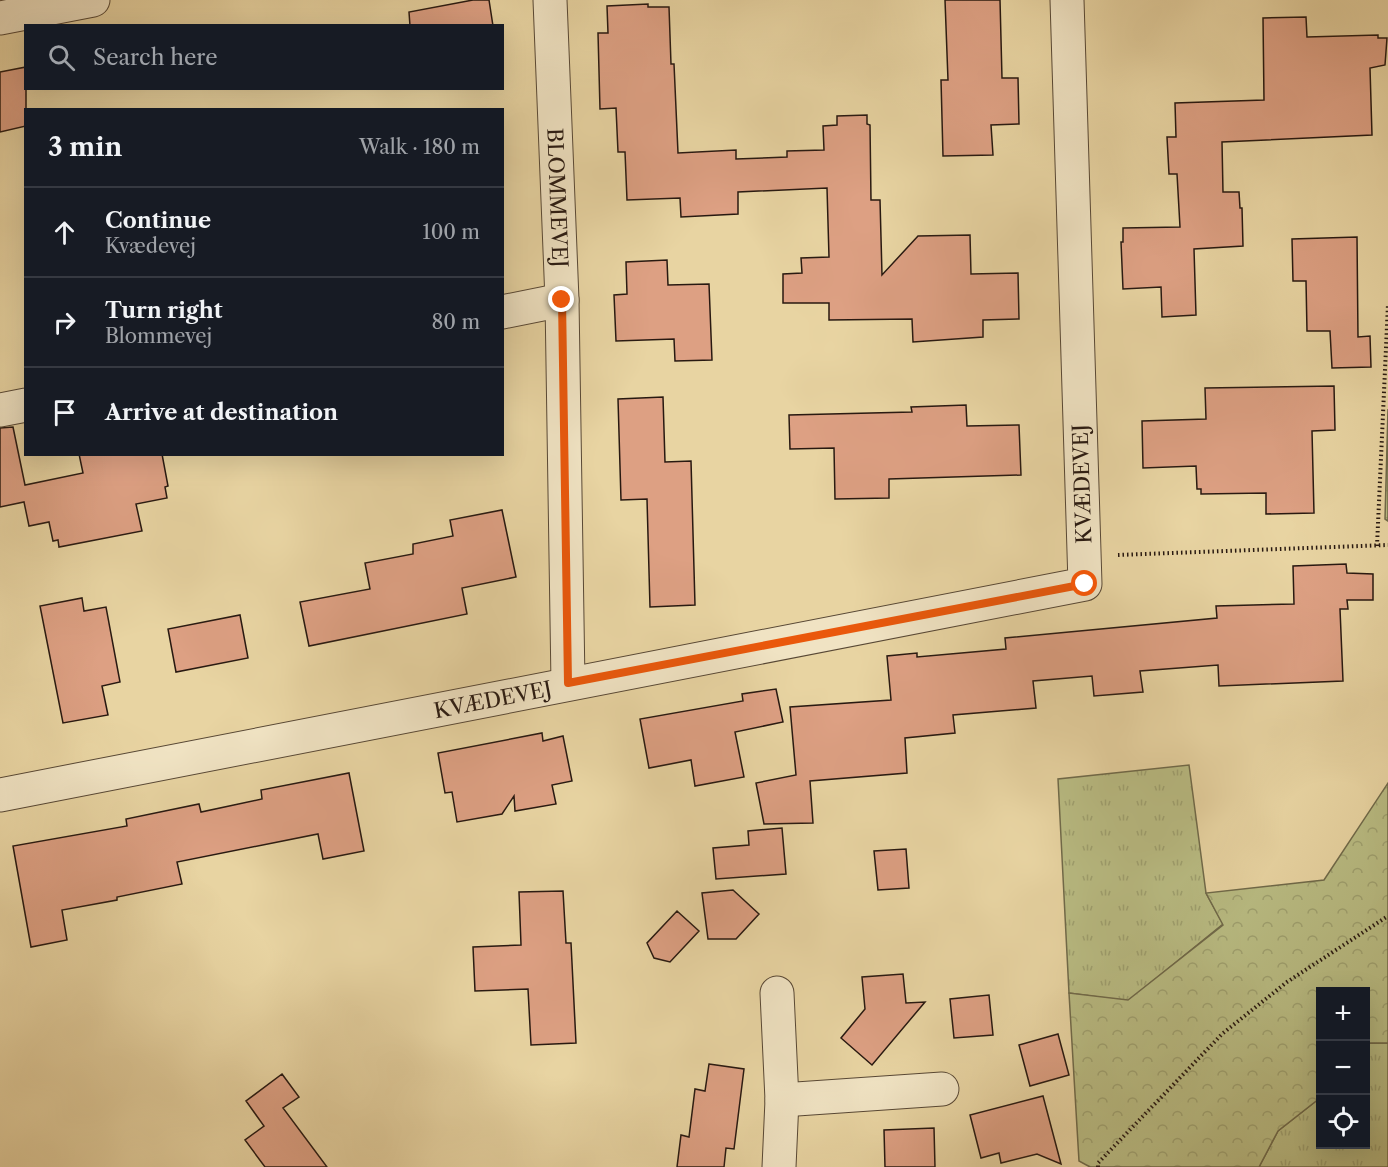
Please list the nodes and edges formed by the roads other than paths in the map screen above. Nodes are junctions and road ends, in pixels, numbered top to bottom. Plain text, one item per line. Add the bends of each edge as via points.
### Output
1 (93, 0) edge
2 (550, 0) edge
3 (1067, 0) edge
4 (0, 18) edge
5 (562, 300) junction
6 (504, 312) edge
7 (24, 405) edge
8 (0, 410) edge
9 (568, 683) junction
10 (0, 795) edge
11 (777, 993) dead end
12 (942, 1089) dead end
13 (782, 1100) junction
14 (779, 1167) edge

1 - 4 street
2 - 5 street, BLOMMEVEJ
3 - 9 street, KVÆDEVEJ via 1085,584
5 - 6 street
5 - 9 street, BLOMMEVEJ
7 - 8 street
9 - 10 street, KVÆDEVEJ
11 - 13 street
12 - 13 street
13 - 14 street

